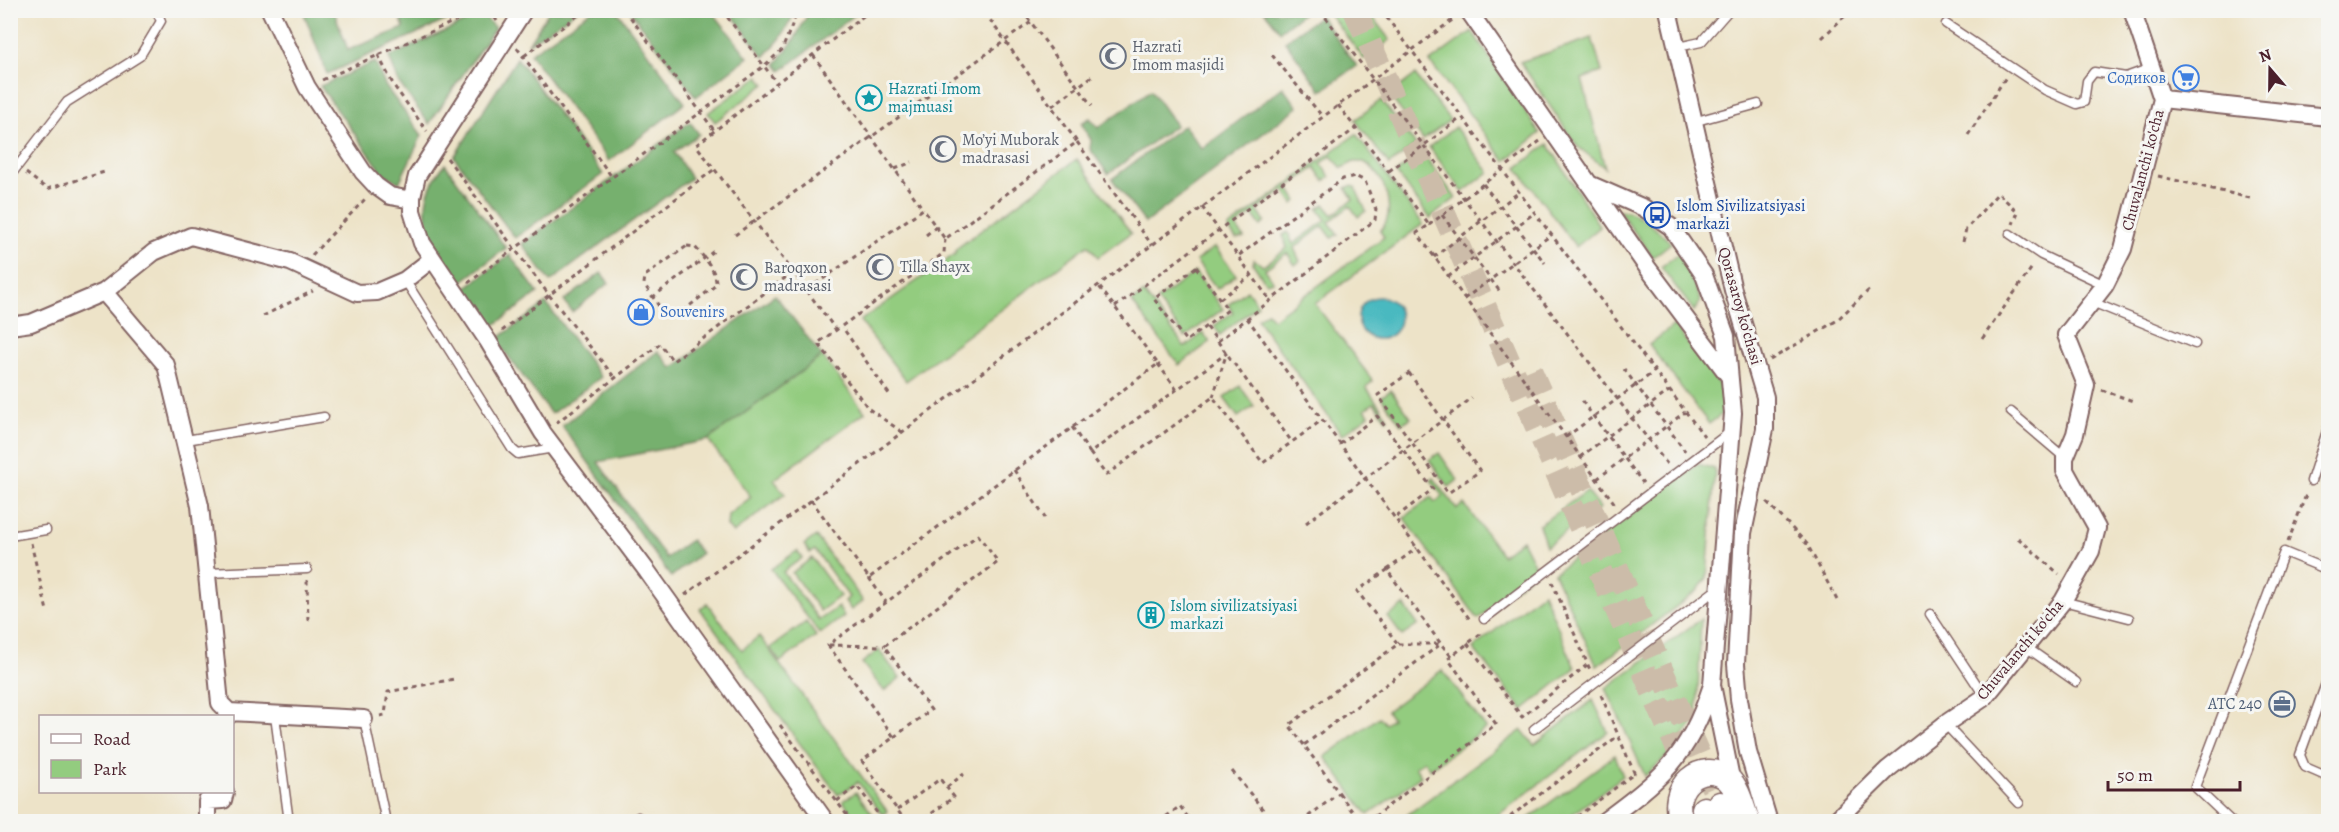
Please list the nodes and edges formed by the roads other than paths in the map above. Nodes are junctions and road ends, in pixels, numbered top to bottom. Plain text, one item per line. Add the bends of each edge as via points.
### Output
1 (156, 10) edge
2 (270, 10) edge
3 (524, 10) edge
4 (1668, 10) edge
5 (1729, 10) edge
6 (2132, 10) edge
7 (1462, 14) edge
8 (1946, 24) dead end
9 (1678, 47) junction
10 (2151, 68) junction
11 (2162, 99) junction
12 (1758, 104) dead end
13 (2328, 117) edge
14 (1694, 122) junction
15 (10, 176) edge
16 (1589, 184) junction
17 (412, 200) junction
18 (2010, 234) road end
19 (432, 259) junction
20 (405, 280) junction
21 (2105, 285) junction
22 (104, 292) junction
23 (2092, 302) junction
24 (10, 326) edge
25 (2195, 344) dead end
26 (1730, 376) junction
27 (2011, 412) dead end
28 (324, 417) dead end
29 (2328, 428) edge
30 (1731, 432) junction
31 (186, 440) junction
32 (554, 448) junction
33 (2325, 453) edge
34 (2065, 458) junction
35 (2311, 481) road end
36 (46, 530) dead end
37 (10, 536) edge
38 (307, 569) road end
39 (2328, 570) edge
40 (208, 573) junction
41 (1717, 589) junction
42 (2063, 601) junction
43 (1930, 614) dead end
44 (2129, 618) dead end
45 (1484, 619) dead end
46 (2026, 647) junction
47 (2328, 678) edge
48 (2076, 682) dead end
49 (1712, 685) junction
50 (1984, 697) junction
51 (228, 714) edge
52 (275, 716) junction
53 (364, 719) joint
54 (1945, 724) junction
55 (1534, 729) dead end
56 (2328, 777) edge
57 (1731, 783) junction
58 (225, 793) edge
59 (2019, 803) dead end
60 (207, 822) edge
61 (289, 822) edge
62 (386, 822) edge
63 (826, 822) edge
64 (1603, 822) edge
65 (1682, 822) edge
66 (1748, 822) edge
67 (1769, 822) edge
68 (1834, 822) edge
69 (2232, 822) edge

1 - 15 lane via 160,21 141,56 67,102
2 - 17 street via 307,87 373,183 390,196
3 - 17 street via 417,176
4 - 9 street, Qorasaroy ko'chasi
5 - 9 lane via 1701,42
6 - 10 street
7 - 16 street
8 - 10 lane via 2045,90 2081,104 2087,81 2094,72 2126,77
9 - 14 street, Qorasaroy ko'chasi
10 - 11 street
11 - 13 street
11 - 21 street, Chuvalanchi ko'cha via 2123,249
12 - 14 lane
14 - 67 street, Qorasaroy ko'chasi via 1733,290 1765,397 1765,429 1743,532 1736,664 1748,752
16 - 26 street
16 - 26 street via 1657,215 1682,240 1715,302 1726,336
17 - 19 street via 417,231
18 - 21 lane via 2041,255
19 - 20 street
19 - 32 street via 489,341
20 - 22 street via 376,292 357,293 300,267 190,236 154,252
20 - 32 lane via 512,449 518,454 529,454
21 - 23 street, Chuvalanchi ko'cha
22 - 24 street via 31,323
22 - 31 street via 166,365
23 - 25 lane
23 - 34 street, Chuvalanchi ko'cha via 2066,335 2086,385
26 - 30 street
27 - 34 lane
28 - 31 lane
29 - 33 lane
30 - 41 street
30 - 45 lane
31 - 40 street via 200,506
32 - 63 street
33 - 35 lane
34 - 42 street, Chuvalanchi ko'cha via 2069,479 2097,528 2091,551
36 - 37 lane
38 - 40 lane
39 - 69 lane via 2284,552 2195,787
40 - 51 street via 220,703
41 - 49 street
41 - 55 lane
42 - 44 lane
42 - 46 street, Chuvalanchi ko'cha
43 - 50 lane
46 - 48 lane
46 - 50 street, Chuvalanchi ko'cha
47 - 56 lane via 2300,755 2305,767
49 - 57 street
49 - 64 street via 1694,733 1675,761
50 - 54 street, Chuvalanchi ko'cha
51 - 52 street
52 - 53 street
52 - 61 lane
53 - 62 lane
54 - 59 lane
54 - 68 street, Chuvalanchi ko'cha via 1888,769
57 - 65 main road via 1722,775 1709,773 1685,784 1676,804
57 - 66 main road
58 - 60 street via 223,800 207,801

